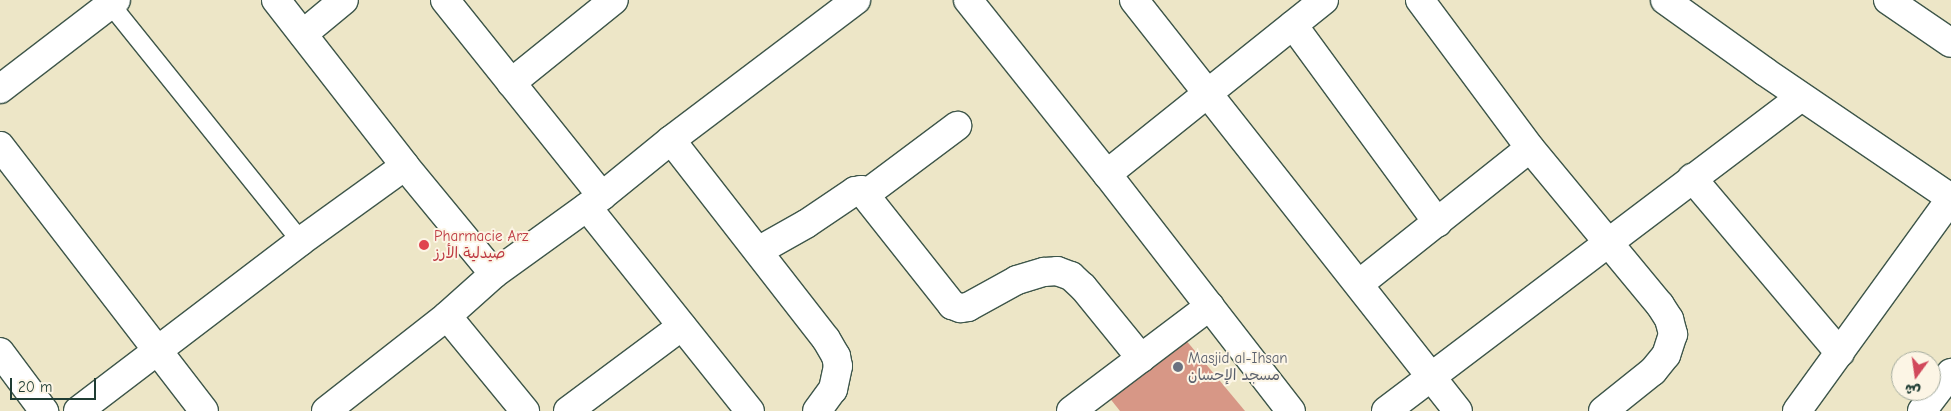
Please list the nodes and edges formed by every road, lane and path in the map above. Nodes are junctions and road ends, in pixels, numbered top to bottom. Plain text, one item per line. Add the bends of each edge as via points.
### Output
1 (276, 0) edge
2 (344, 0) edge
3 (445, 0) edge
4 (856, 0) edge
5 (968, 0) edge
6 (1134, 0) edge
7 (1324, 0) edge
8 (1420, 0) edge
9 (1665, 0) edge
10 (1888, 0) edge
11 (113, 2) edge
12 (607, 2) edge
13 (1292, 25) junction
14 (303, 34) junction
15 (1951, 43) edge
16 (511, 83) junction
17 (0, 90) edge
18 (1208, 93) junction
19 (1801, 97) junction
20 (957, 126) dead end
21 (671, 140) junction
22 (0, 146) edge
23 (1530, 148) junction
24 (405, 166) junction
25 (1107, 174) junction
26 (1692, 178) junction
27 (866, 194) junction
28 (1951, 198) edge
29 (594, 201) junction
30 (1438, 223) junction
31 (301, 241) junction
32 (1609, 242) junction
33 (758, 251) junction
34 (494, 274) junction
35 (1359, 284) junction
36 (1210, 306) junction
37 (447, 316) junction
38 (682, 326) junction
39 (158, 351) junction
40 (0, 352) edge
41 (1840, 353) junction
42 (1141, 358) junction
43 (1951, 373) edge
44 (1431, 378) junction
45 (44, 411) edge
46 (78, 411) edge
47 (204, 411) edge
48 (326, 411) edge
49 (525, 411) edge
50 (568, 411) edge
51 (750, 411) edge
52 (817, 411) edge
53 (1071, 411) edge
54 (1291, 411) edge
55 (1386, 411) edge
56 (1458, 411) edge
57 (1603, 411) edge
58 (1797, 411) edge
59 (1922, 411) edge

1 - 14 street
2 - 14 street
3 - 16 street
4 - 21 street
5 - 25 street
6 - 18 street
7 - 13 street
8 - 23 street
9 - 19 street
10 - 15 street
11 - 17 street
11 - 31 lane
12 - 16 street
13 - 18 street
13 - 30 street
14 - 24 street
16 - 29 street
18 - 25 street
18 - 35 street
19 - 26 street
19 - 28 street
20 - 27 street
21 - 29 street
21 - 33 street
22 - 39 street
23 - 30 street
23 - 32 street
24 - 31 street
24 - 34 street
25 - 36 street
26 - 32 street
26 - 41 street
27 - 33 street via 861,190 855,191
27 - 42 street via 952,305 968,307 1017,280 1057,271 1071,276 1083,287
28 - 41 street
29 - 34 street
29 - 38 street
30 - 35 street
31 - 39 street
32 - 44 street
32 - 57 street via 1660,305 1673,334 1666,355 1653,371
33 - 52 street via 836,356 838,366 833,390
34 - 37 street
35 - 44 street
36 - 42 street
36 - 54 street
37 - 48 street
37 - 49 street
38 - 50 street
38 - 51 street
39 - 46 street
39 - 47 street
40 - 45 street
41 - 58 street
42 - 53 street
43 - 59 street
44 - 55 street
44 - 56 street

